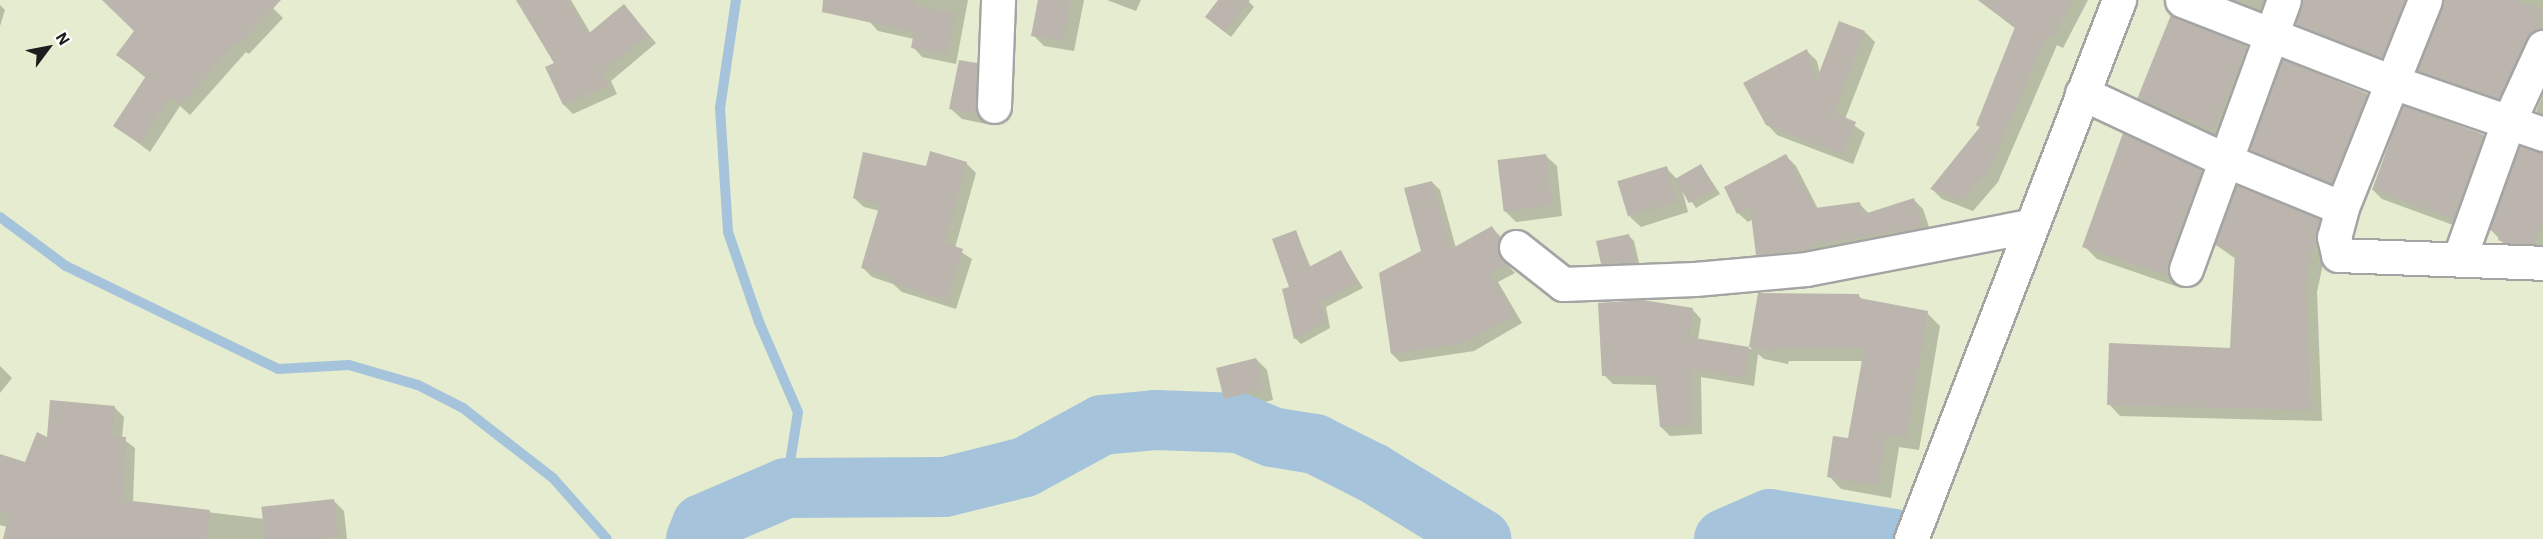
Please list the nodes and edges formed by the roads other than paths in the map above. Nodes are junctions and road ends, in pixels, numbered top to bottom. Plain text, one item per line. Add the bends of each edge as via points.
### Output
1 (998, 0) edge
2 (2119, 0) edge
3 (2182, 0) edge
4 (2284, 0) edge
5 (2425, 0) edge
6 (2272, 33) junction
7 (2543, 47) edge
8 (2390, 81) junction
9 (2082, 93) junction
10 (994, 106) dead end
11 (2508, 123) junction
12 (2543, 134) edge
13 (2224, 160) junction
14 (2342, 208) junction
15 (2029, 226) junction
16 (1516, 247) dead end
17 (2459, 259) junction
18 (2543, 263) edge
19 (2186, 269) dead end
20 (1916, 525) edge

1 - 10 street
2 - 9 street
3 - 6 street
4 - 6 street
5 - 8 street
6 - 8 street
6 - 13 street
7 - 11 street
8 - 11 street
8 - 14 street
9 - 13 street
9 - 15 street
11 - 12 street
11 - 17 street
13 - 14 street
13 - 19 street
14 - 17 street via 2334,237 2338,255
15 - 16 street via 1806,269 1706,279 1563,284
15 - 20 street
17 - 18 street

